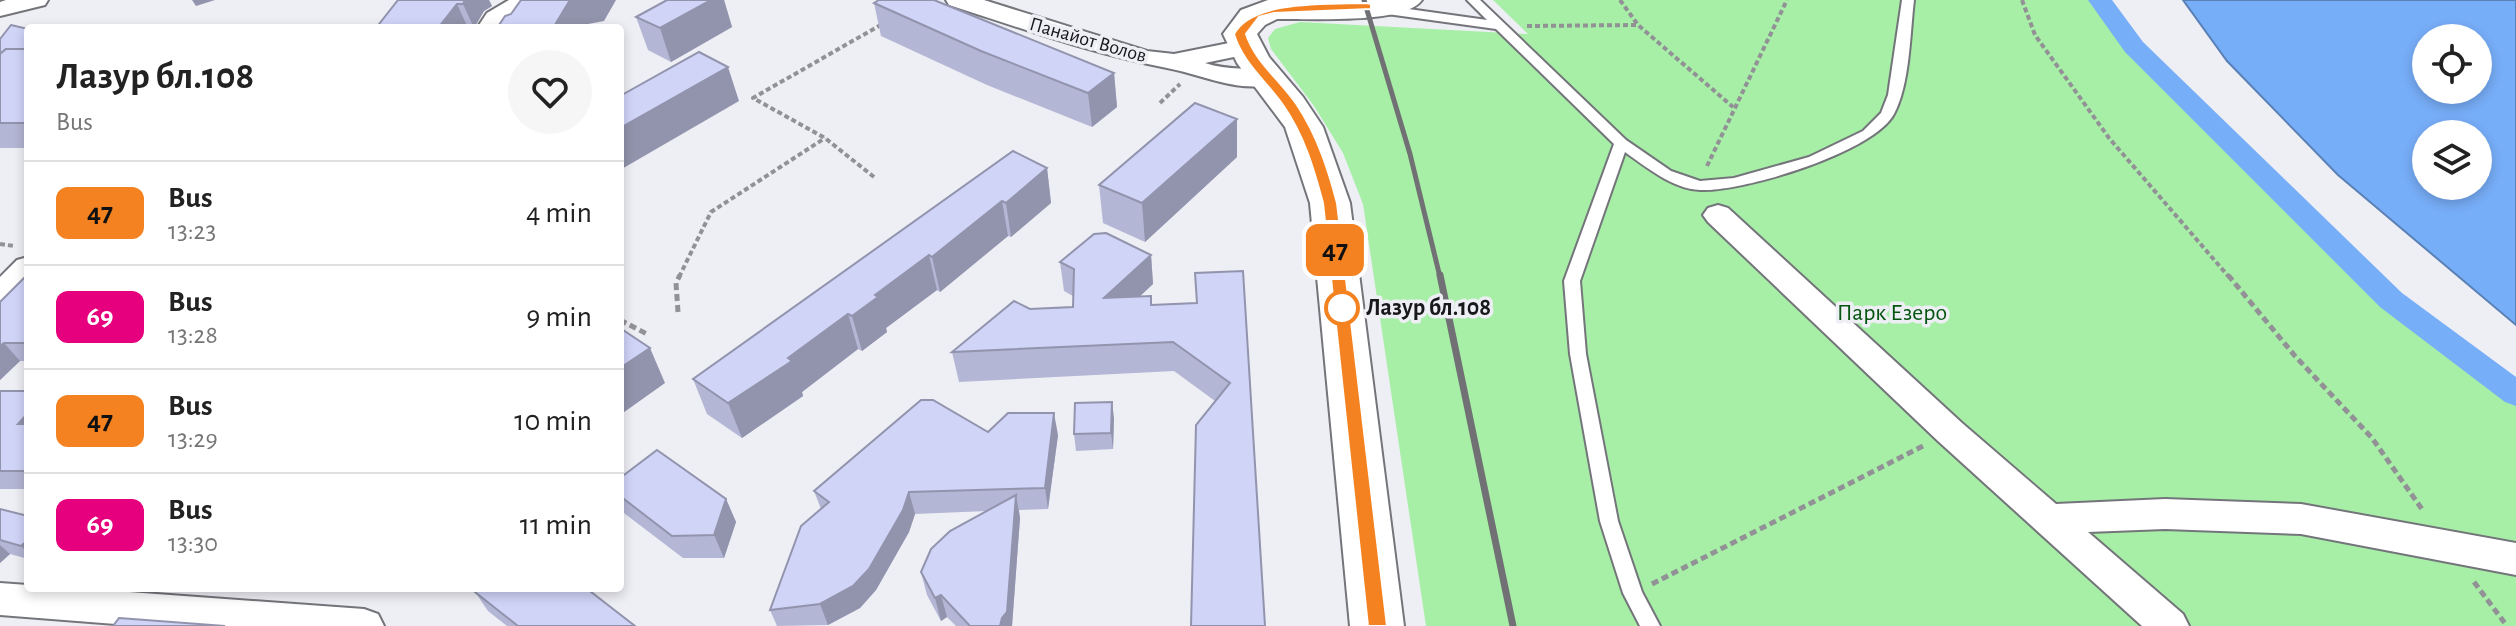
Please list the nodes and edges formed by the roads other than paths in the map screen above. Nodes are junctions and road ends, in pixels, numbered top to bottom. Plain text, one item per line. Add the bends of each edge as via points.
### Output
1 (36, 0) edge
2 (958, 0) edge
3 (1405, 0) edge
4 (1473, 0) edge
5 (1908, 0) edge
6 (525, 1) edge
7 (1373, 3) edge
8 (3, 20) edge
9 (492, 24) edge
10 (1501, 26) junction
11 (1172, 61) junction
12 (1255, 63) junction
13 (1621, 143) junction
14 (1718, 215) dead end
15 (24, 271) edge
16 (0, 296) edge
17 (2046, 519) junction
18 (2516, 559) edge
19 (0, 599) edge
20 (97, 607) edge
21 (364, 626) edge
22 (1377, 626) edge
23 (1650, 626) edge
24 (2169, 626) edge

1 - 8 street
2 - 11 street, Панайот Волов via 1106,48
3 - 7 main road
4 - 10 lane
5 - 13 lane via 1895,95 1887,115 1868,134 1814,160 1699,186 1666,174
6 - 9 street
7 - 10 lane
7 - 12 main road via 1273,9 1255,15 1240,34
10 - 13 lane
11 - 12 street, Панайот Волов
11 - 12 street, Панайот Волов via 1222,77
12 - 22 main road via 1291,107 1318,158 1330,203
13 - 23 lane via 1572,281 1578,354 1609,521
14 - 17 street
15 - 16 street
17 - 18 street via 2165,514 2292,518
17 - 24 street
19 - 20 street
20 - 21 street

